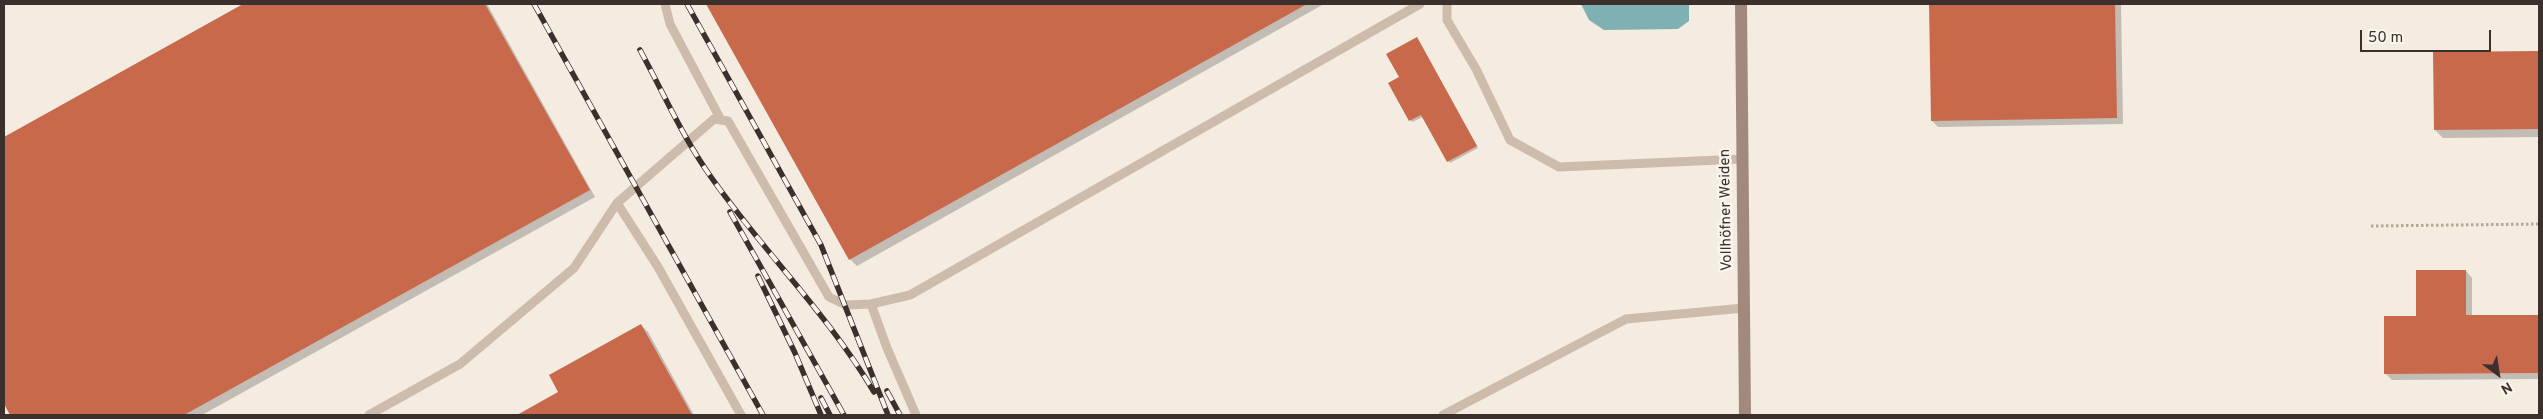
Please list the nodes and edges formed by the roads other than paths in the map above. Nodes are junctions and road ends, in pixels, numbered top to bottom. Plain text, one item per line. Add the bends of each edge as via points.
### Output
1 (665, 4) edge
2 (1420, 4) edge
3 (1447, 4) edge
4 (1741, 4) edge
5 (721, 120) junction
6 (1742, 159) junction
7 (617, 203) junction
8 (871, 304) junction
9 (1744, 308) junction
10 (369, 415) edge
11 (741, 415) edge
12 (916, 415) edge
13 (1442, 415) edge
14 (1745, 415) edge

1 - 5 lane via 670,24
2 - 8 lane via 910,295
3 - 6 lane via 1447,20 1476,69 1510,140 1559,167
4 - 6 main road, Vollhöfner Weiden
5 - 7 lane via 714,119
5 - 8 lane via 728,121 829,297 846,305
6 - 9 main road, Vollhöfner Weiden
7 - 10 lane via 574,268 460,364
7 - 11 lane via 658,267
8 - 12 lane
9 - 13 lane via 1626,319
9 - 14 main road, Vollhöfner Weiden

